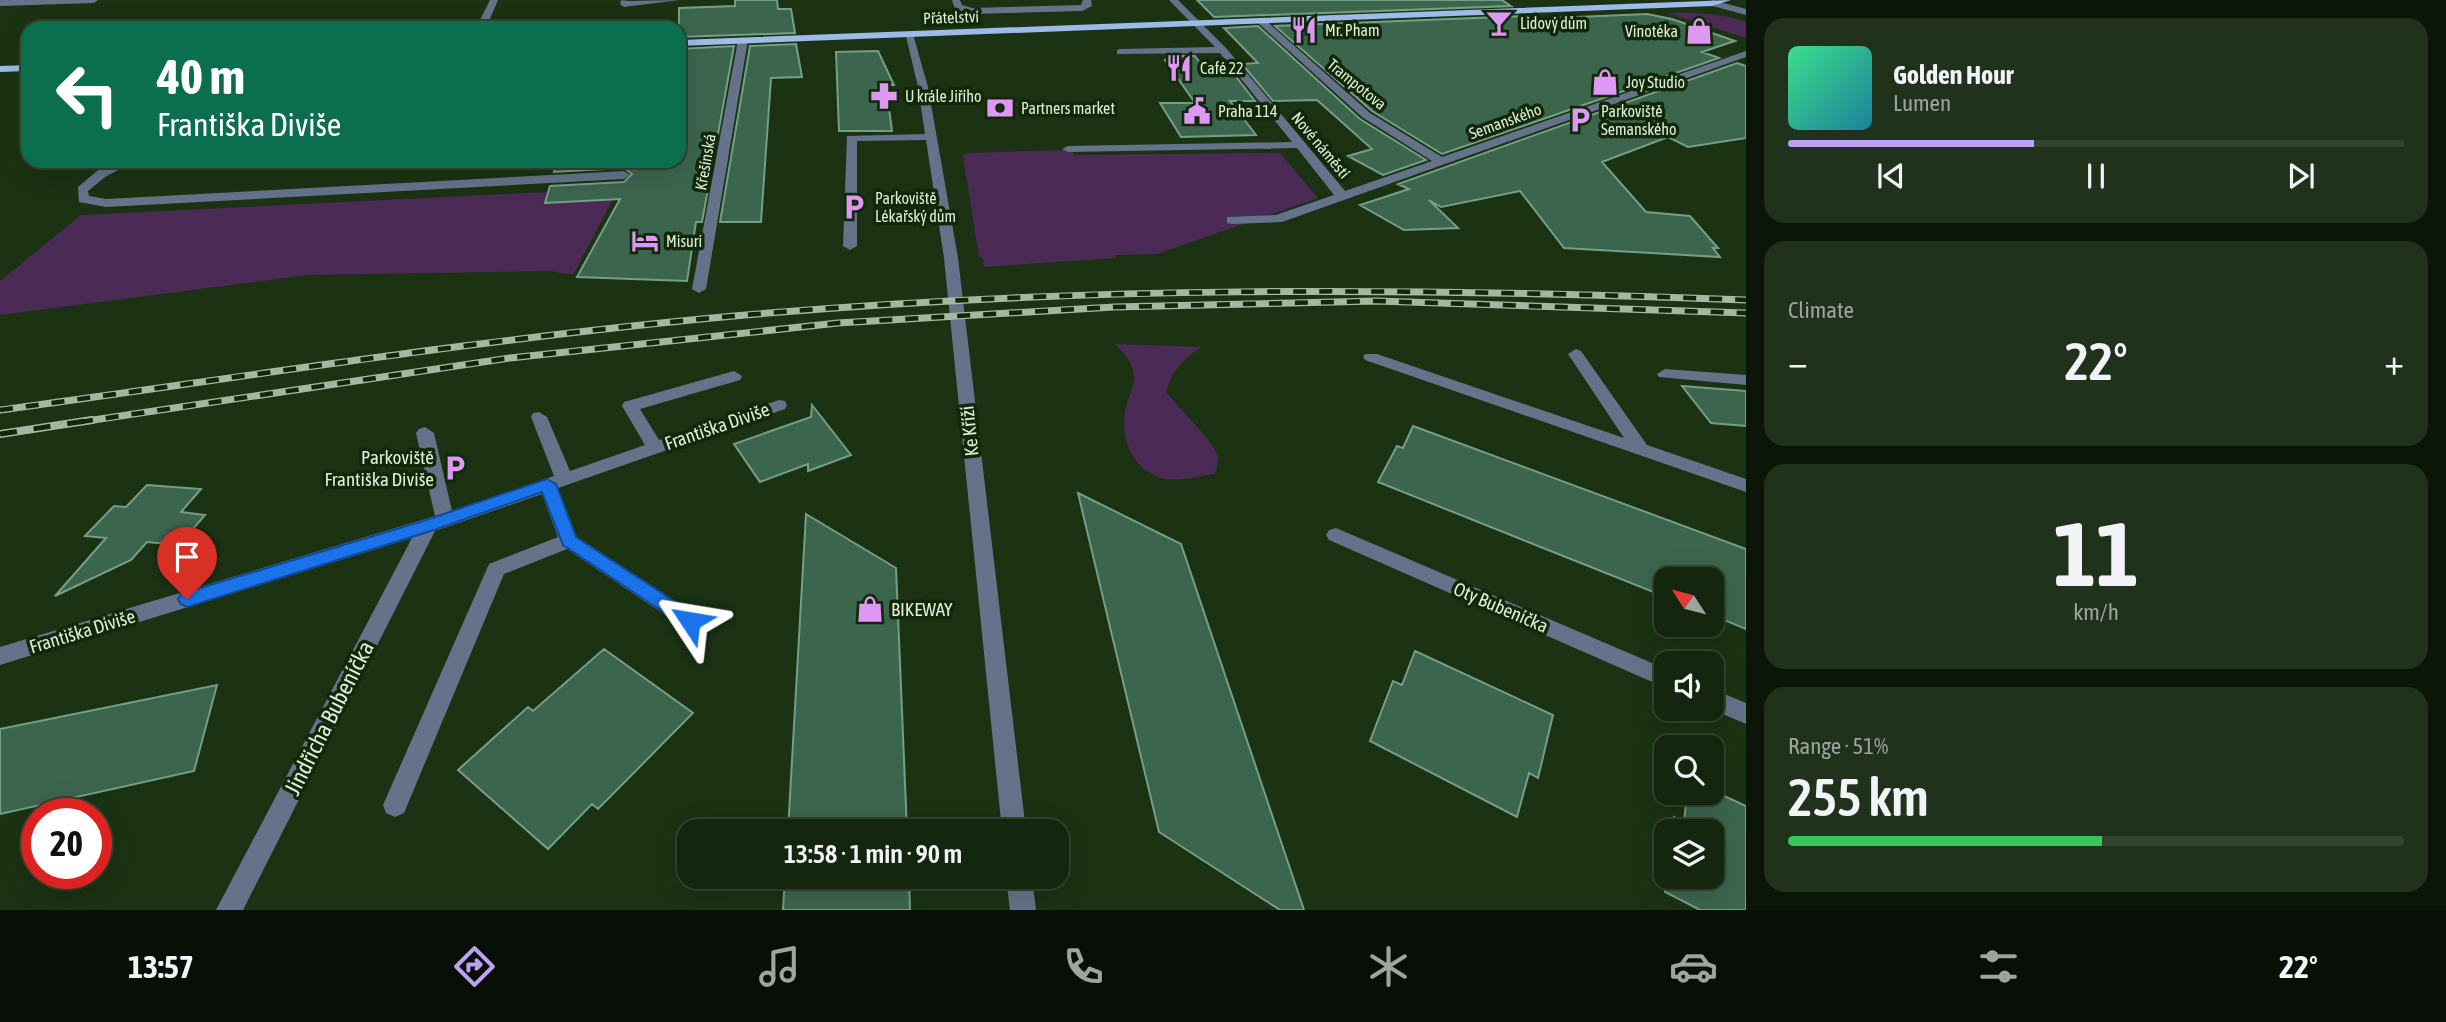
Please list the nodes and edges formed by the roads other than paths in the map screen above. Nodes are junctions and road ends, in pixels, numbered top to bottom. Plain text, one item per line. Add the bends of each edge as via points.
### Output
1 (94, 0) edge
2 (494, 0) edge
3 (625, 0) edge
4 (676, 0) edge
5 (956, 0) edge
6 (1087, 0) edge
7 (1173, 0) edge
8 (1727, 0) edge
9 (1712, 3) junction
10 (0, 4) edge
11 (1746, 12) edge
12 (1260, 20) junction
13 (484, 21) edge
14 (1198, 23) junction
15 (908, 34) junction
16 (743, 40) junction
17 (686, 43) edge
18 (1223, 50) junction
19 (1120, 52) dead end
20 (1745, 55) edge
21 (21, 68) edge
22 (0, 69) edge
23 (931, 137) junction
24 (1299, 145) junction
25 (1068, 149) dead end
26 (1442, 162) junction
27 (114, 168) edge
28 (624, 175) dead end
29 (1342, 196) junction
30 (1232, 220) dead end
31 (850, 246) dead end
32 (699, 289) dead end
33 (1576, 354) dead end
34 (1371, 356) dead end
35 (1665, 374) dead end
36 (734, 376) dead end
37 (1746, 380) edge
38 (779, 405) dead end
39 (538, 417) dead end
40 (425, 433) dead end
41 (655, 447) junction
42 (1640, 449) junction
43 (555, 482) junction
44 (1746, 486) edge
45 (437, 523) junction
46 (1336, 535) dead end
47 (569, 541) junction
48 (690, 621) dead end
49 (0, 656) edge
50 (1654, 674) edge
51 (1724, 704) edge
52 (1746, 714) edge
53 (395, 805) dead end
54 (1013, 819) edge
55 (1020, 889) edge
56 (229, 910) edge
57 (1023, 910) edge

1 - 10 street
2 - 13 street
3 - 4 street via 624,4
5 - 6 street via 961,9 971,11 1082,8 1088,6
7 - 14 street, Nové náměstí
8 - 9 main road, Přátelství
9 - 11 street
9 - 12 main road, Přátelství
12 - 14 main road, Přátelství
12 - 26 street, Trampotova via 1366,115
14 - 15 main road, Přátelství
14 - 18 street, Nové náměstí
15 - 16 main road, Přátelství
15 - 23 street, Ke Kříži
16 - 17 main road, Přátelství
16 - 32 street, Křešínská
18 - 19 street
18 - 24 street, Nové náměstí
20 - 26 street, Semanského
21 - 22 main road
23 - 31 street via 850,138
23 - 54 street, Ke Kříži via 951,258
24 - 25 street
24 - 29 street, Nové náměstí
26 - 29 street, Semanského
27 - 28 street via 82,190 83,199 106,203
29 - 30 street, Semanského via 1277,219
33 - 42 street
34 - 42 street
35 - 37 street
36 - 41 street, Františka Diviše via 630,406
38 - 41 street, Františka Diviše
39 - 43 street
40 - 45 street
41 - 43 street, Františka Diviše
42 - 44 street
43 - 45 street, Františka Diviše
43 - 47 street
45 - 49 street, Františka Diviše
45 - 56 street, Jindřicha Bubeníčka
46 - 50 street, Oty Bubeníčka
47 - 48 street
47 - 53 street via 496,569
51 - 52 street
55 - 57 street

